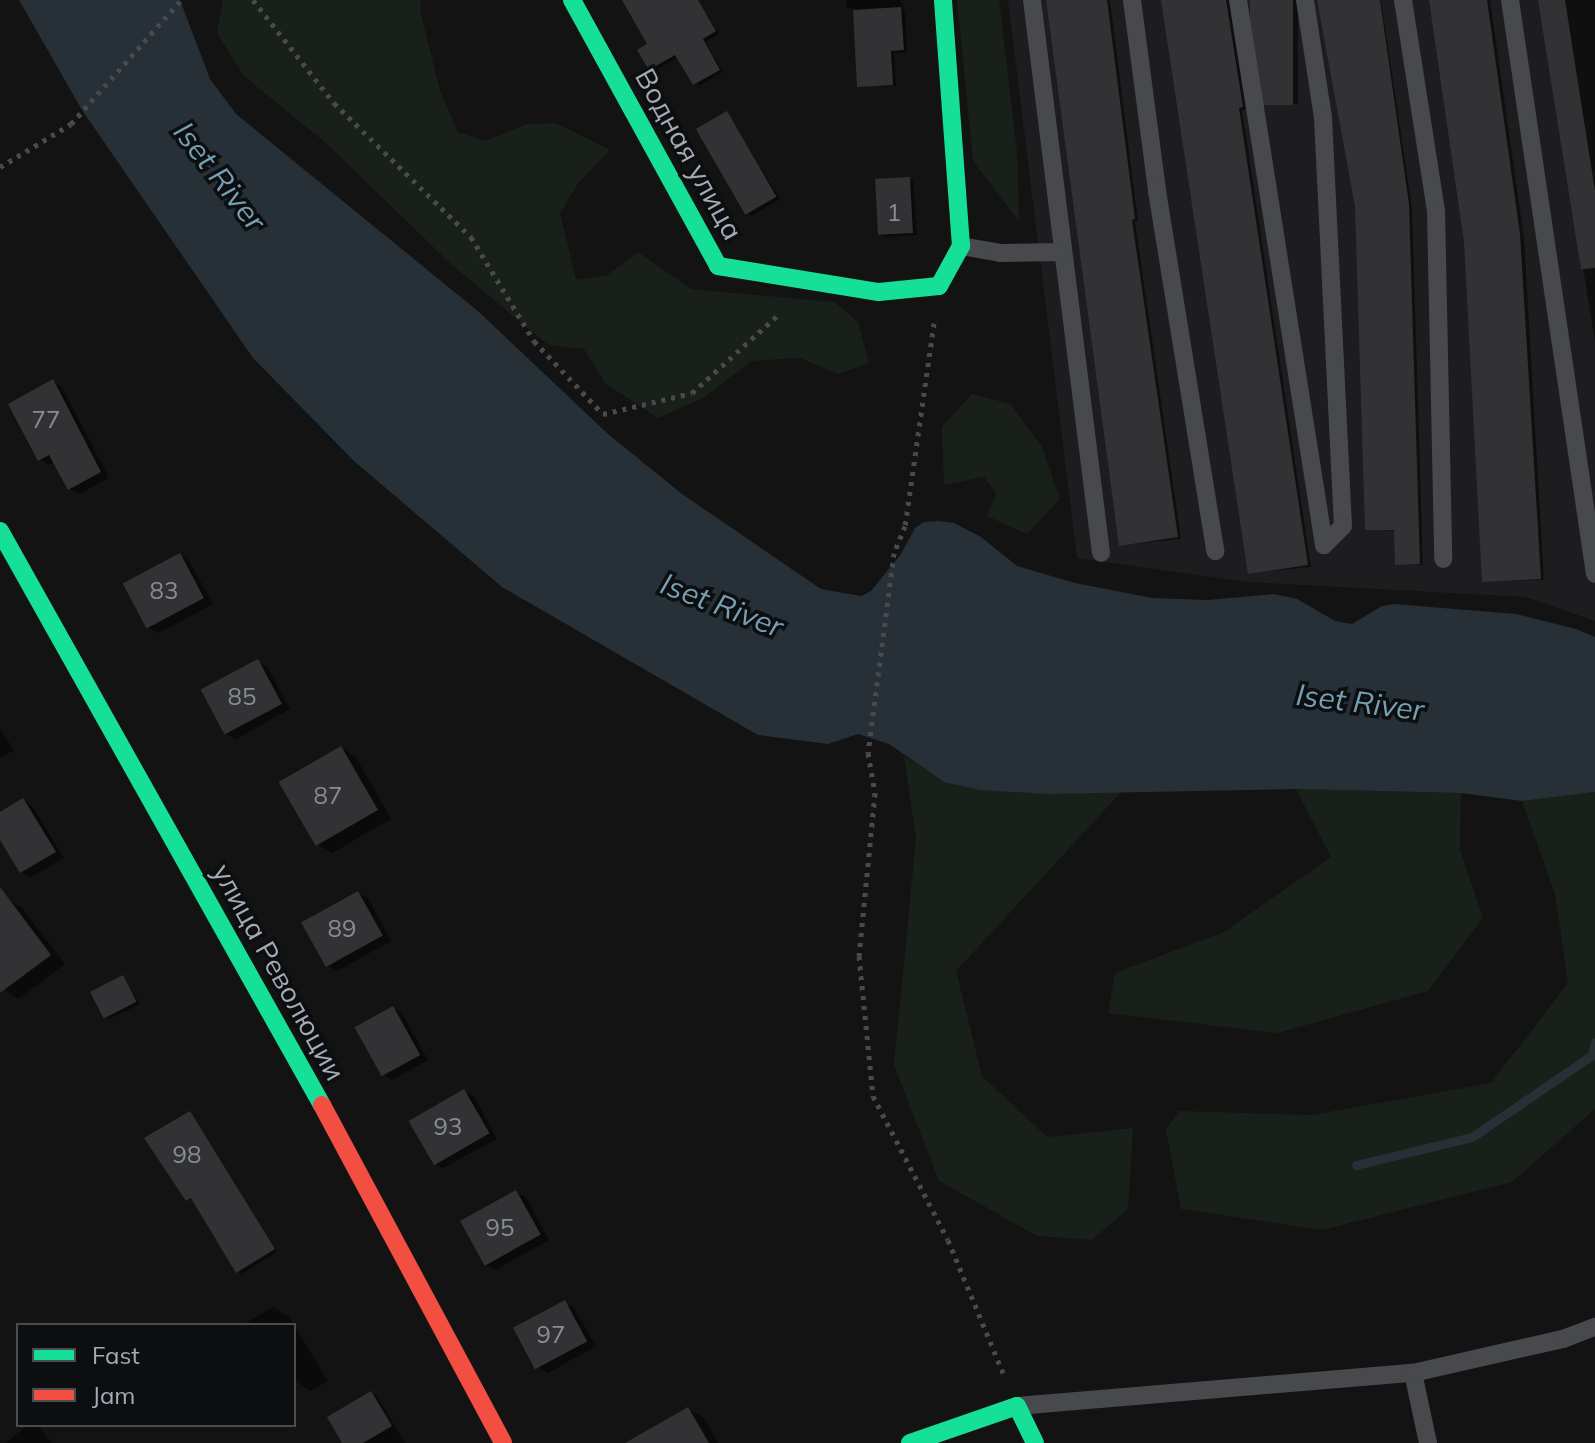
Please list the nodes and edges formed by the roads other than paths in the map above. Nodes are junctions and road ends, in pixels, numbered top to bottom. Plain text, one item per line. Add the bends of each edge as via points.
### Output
1 (572, 0) edge
2 (943, 0) edge
3 (1032, 0) edge
4 (1132, 0) edge
5 (1238, 0) edge
6 (1305, 0) edge
7 (1403, 0) edge
8 (1510, 0) edge
9 (961, 246) junction
10 (1063, 252) junction
11 (0, 531) edge
12 (1215, 551) dead end
13 (1101, 553) dead end
14 (1443, 559) dead end
15 (1595, 574) edge
16 (1595, 1327) edge
17 (1413, 1373) junction
18 (1017, 1406) junction
19 (503, 1443) edge
20 (910, 1443) edge
21 (1035, 1443) edge
22 (1428, 1443) edge

1 - 9 street, Водная улица via 718,266 879,292 939,286
2 - 9 street
3 - 10 lane
4 - 12 lane
5 - 6 lane via 1324,545 1343,526 1323,118
7 - 14 lane via 1436,211
8 - 15 lane
9 - 10 lane via 1000,253
10 - 13 lane
11 - 19 street, улица Революции via 335,1127
16 - 17 lane
17 - 18 lane
17 - 22 lane
18 - 20 street
18 - 21 street

